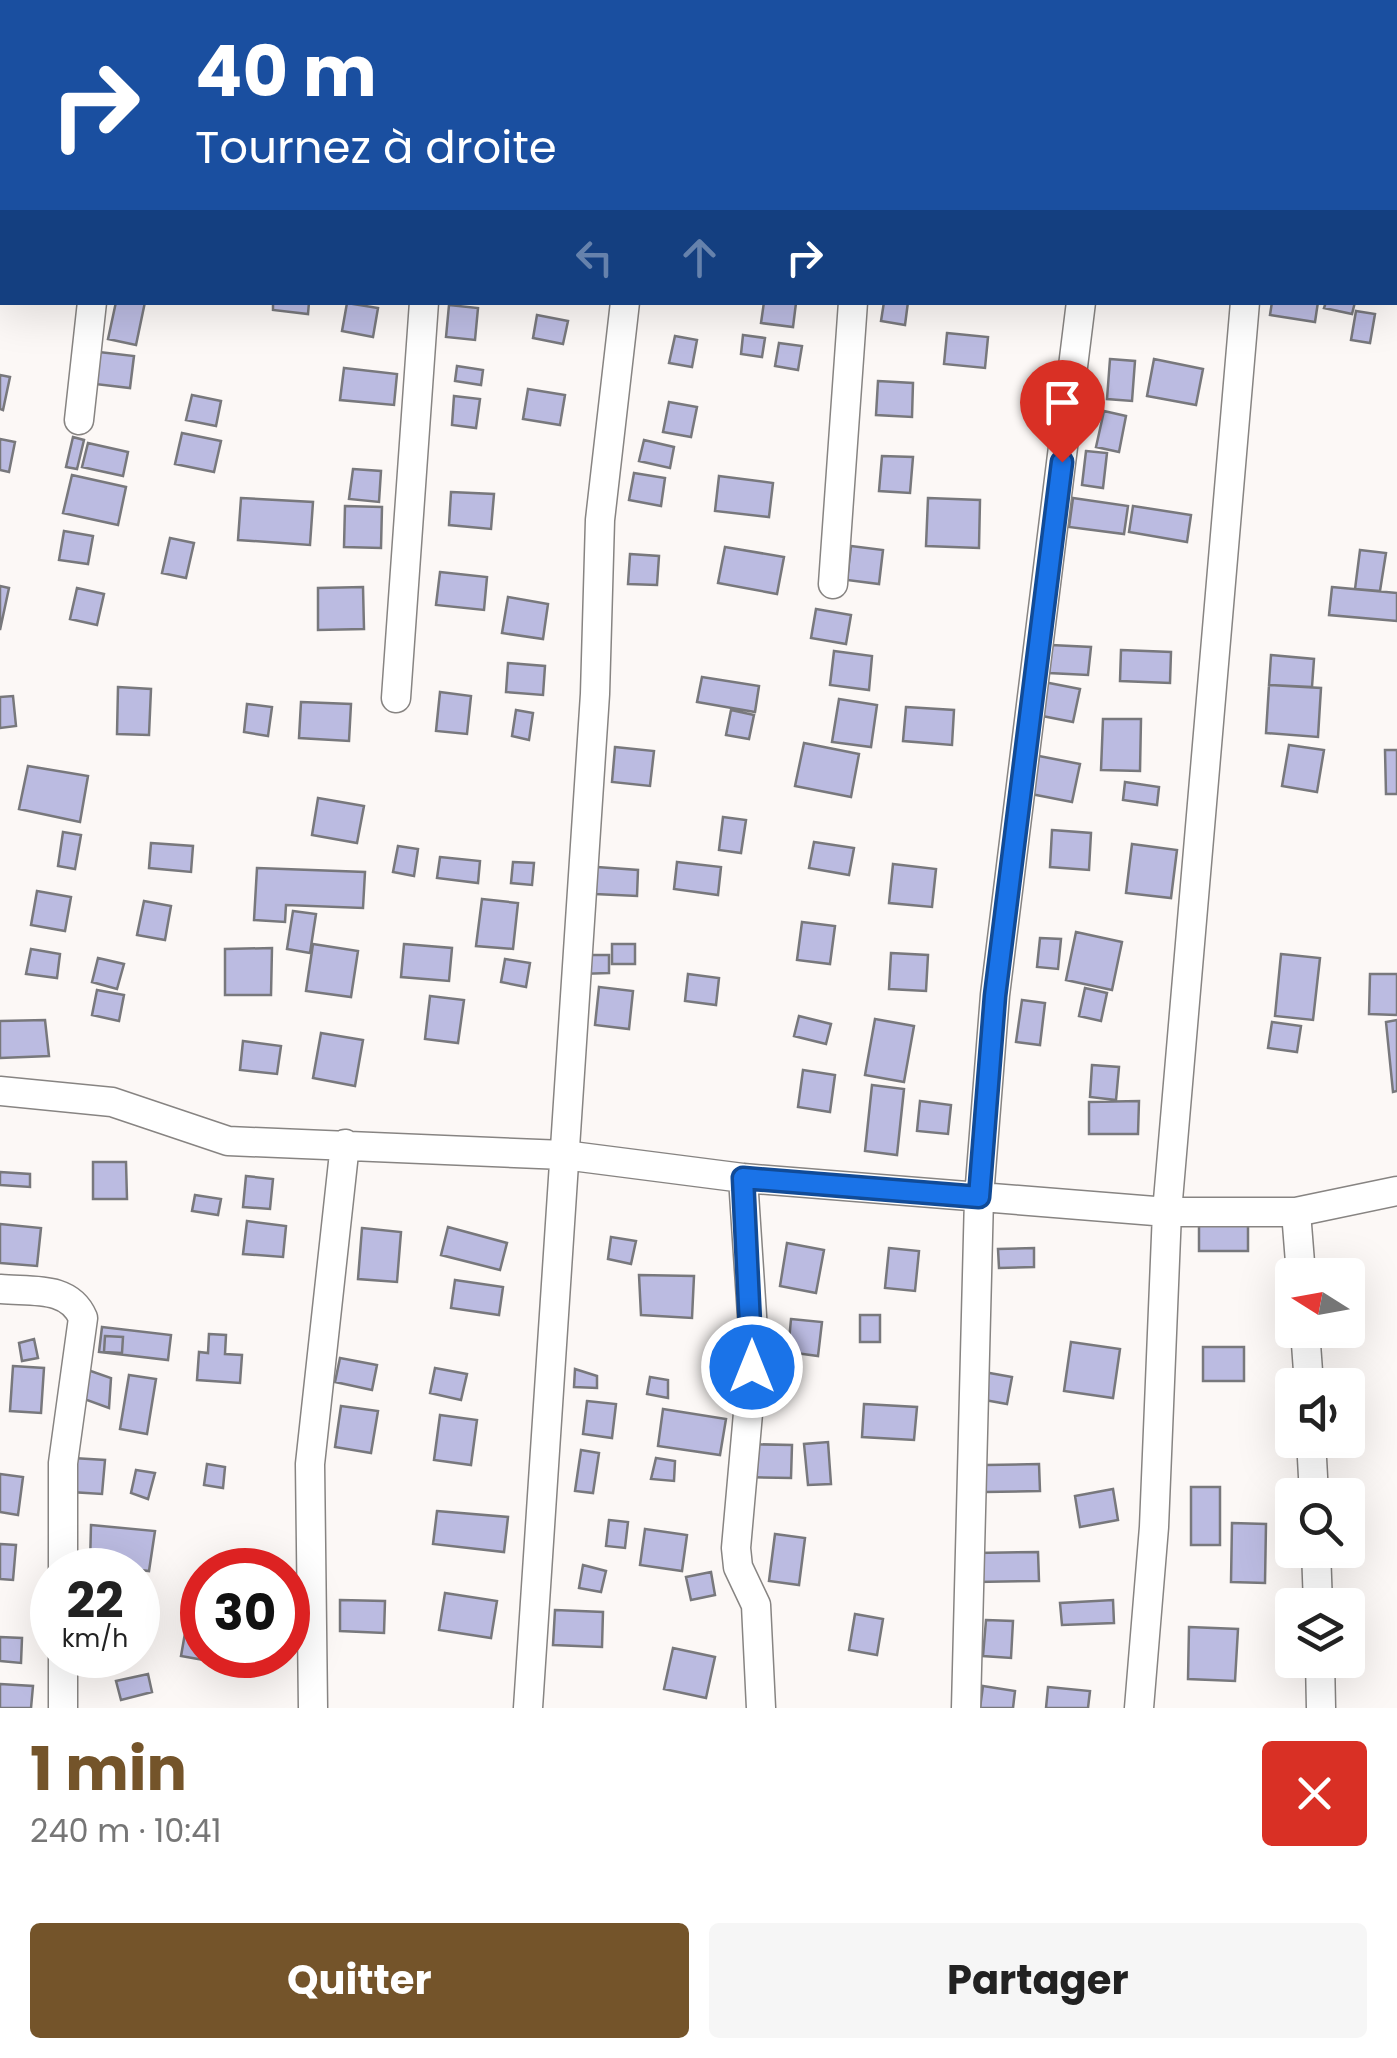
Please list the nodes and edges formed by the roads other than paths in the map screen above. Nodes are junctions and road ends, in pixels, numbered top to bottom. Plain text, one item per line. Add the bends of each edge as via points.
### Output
1 (92, 305) edge
2 (424, 305) edge
3 (625, 305) edge
4 (852, 305) edge
5 (1081, 305) edge
6 (1245, 305) edge
7 (79, 420) dead end
8 (833, 584) dead end
9 (396, 698) dead end
10 (0, 1090) edge
11 (345, 1144) junction
12 (564, 1155) junction
13 (743, 1178) junction
14 (1397, 1191) edge
15 (979, 1197) junction
16 (1166, 1212) junction
17 (1296, 1212) junction
18 (1300, 1258) edge
19 (0, 1289) edge
20 (63, 1548) edge
21 (63, 1678) edge
22 (1320, 1678) edge
23 (63, 1708) edge
24 (313, 1708) edge
25 (528, 1708) edge
26 (761, 1708) edge
27 (966, 1708) edge
28 (1139, 1708) edge
29 (1321, 1708) edge

1 - 7 street
2 - 9 street
3 - 12 street via 600,520
4 - 8 street
5 - 15 street via 995,996
6 - 16 street
10 - 11 street via 112,1102 228,1142
11 - 12 street
11 - 24 street via 310,1464
12 - 13 street
12 - 25 street
13 - 15 street
13 - 26 street via 754,1346 736,1548 756,1605
14 - 17 street
15 - 16 street
15 - 27 street
16 - 17 street
16 - 28 street via 1154,1527
17 - 18 street
19 - 20 street via 64,1294 83,1318 64,1463
21 - 23 street
22 - 29 street

